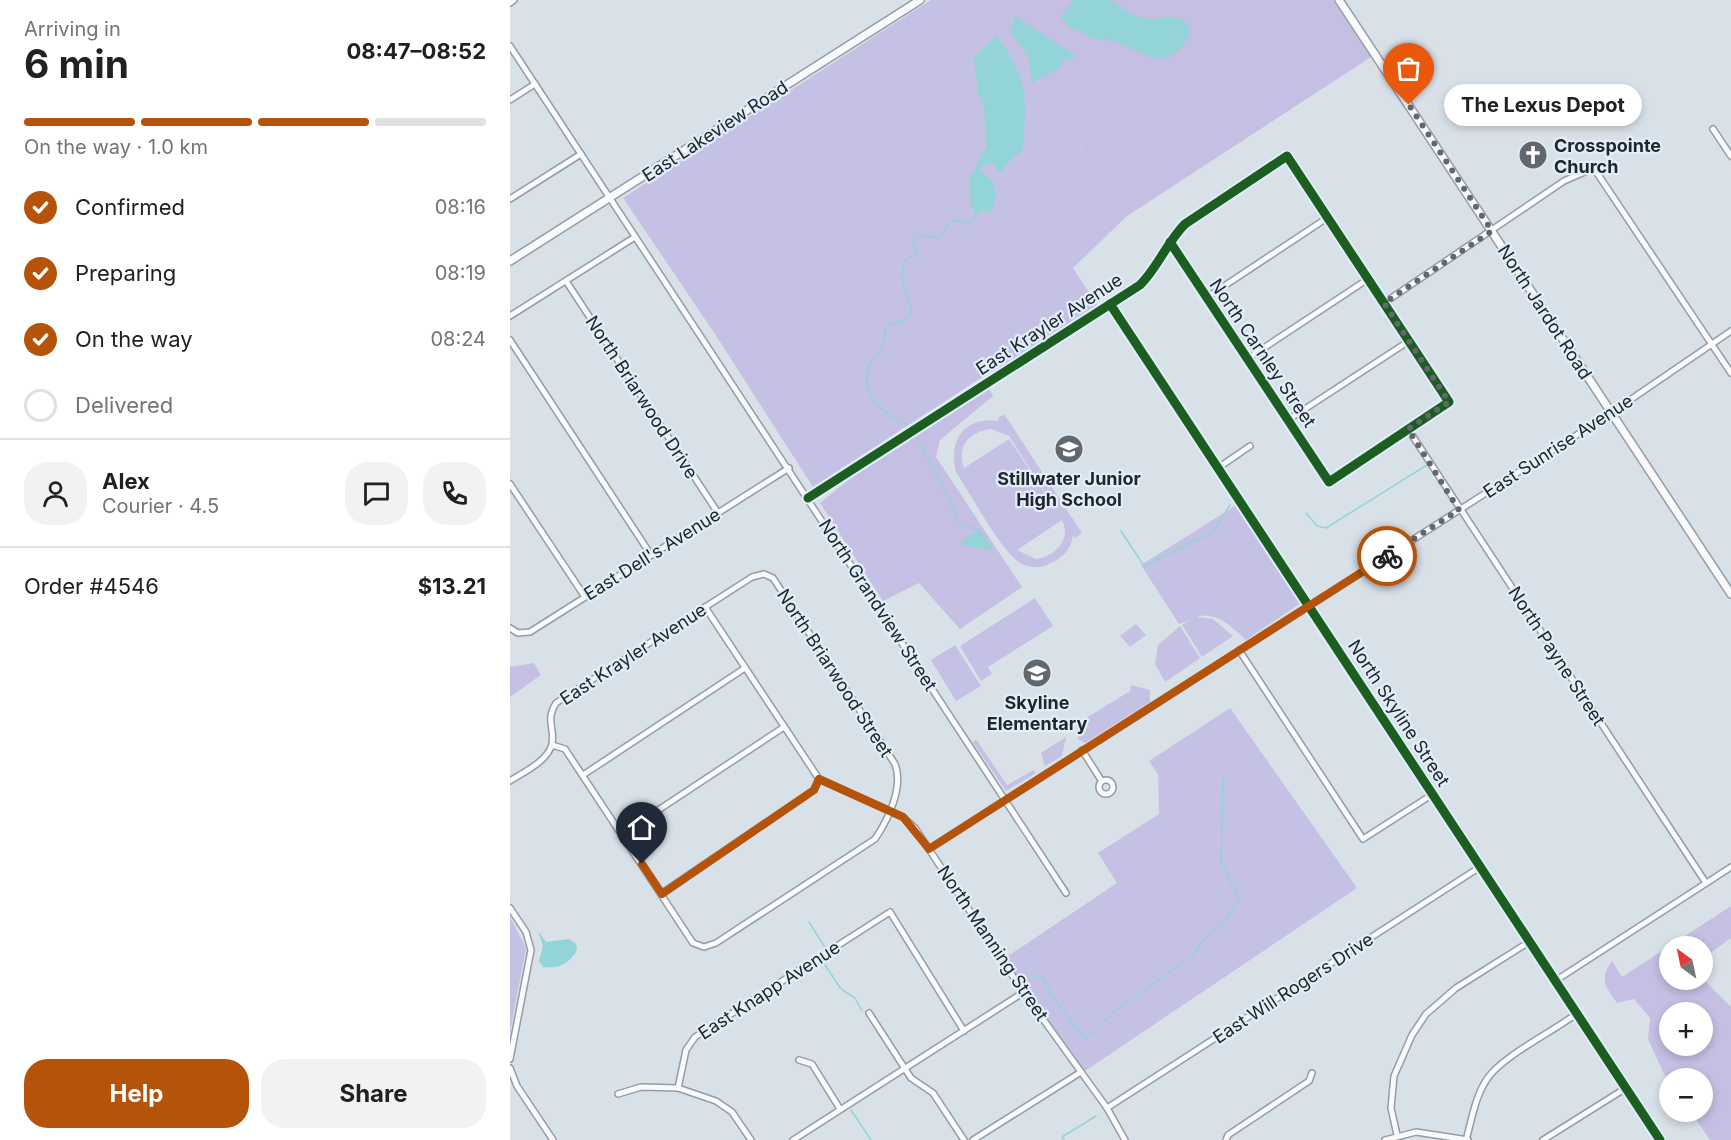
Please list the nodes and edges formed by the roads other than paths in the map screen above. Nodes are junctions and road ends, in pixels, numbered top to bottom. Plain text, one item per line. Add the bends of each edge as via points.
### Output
1 (514, 0) edge
2 (920, 0) edge
3 (1339, 0) edge
4 (510, 3) edge
5 (510, 46) edge
6 (535, 84) junction
7 (510, 100) edge
8 (1713, 129) dead end
9 (581, 154) junction
10 (1731, 156) edge
11 (610, 198) junction
12 (510, 199) edge
13 (1327, 218) junction
14 (1492, 231) junction
15 (636, 237) junction
16 (1170, 242) junction
17 (510, 261) edge
18 (1368, 279) junction
19 (566, 281) junction
20 (1206, 298) junction
21 (1384, 303) junction
22 (1110, 304) junction
23 (510, 316) edge
24 (1731, 331) edge
25 (510, 340) edge
26 (1409, 341) junction
27 (1712, 344) junction
28 (1247, 359) junction
29 (1731, 373) edge
30 (1611, 412) junction
31 (1288, 420) junction
32 (1408, 429) junction
33 (1250, 446) dead end
34 (789, 468) junction
35 (1218, 468) junction
36 (510, 484) edge
37 (808, 498) junction
38 (1459, 510) junction
39 (718, 513) junction
40 (651, 555) junction
41 (764, 574) joint
42 (1731, 594) edge
43 (585, 597) junction
44 (1309, 605) junction
45 (705, 607) junction
46 (512, 630) edge
47 (1239, 650) junction
48 (745, 668) junction
49 (784, 726) junction
50 (552, 745) junction
51 (1082, 750) junction
52 (584, 775) junction
53 (819, 779) junction
54 (1101, 780) dead end
55 (510, 781) edge
56 (1432, 794) junction
57 (1004, 799) junction
58 (888, 811) junction
59 (622, 834) junction
60 (929, 849) junction
61 (1480, 867) junction
62 (1731, 867) edge
63 (1706, 883) junction
64 (1066, 893) dead end
65 (662, 894) junction
66 (510, 908) edge
67 (1529, 942) junction
68 (1555, 981) junction
69 (1024, 992) junction
70 (869, 1013) dead end
71 (1576, 1014) junction
72 (964, 1031) junction
73 (510, 1059) edge
74 (799, 1060) dead end
75 (510, 1068) edge
76 (905, 1068) junction
77 (1081, 1072) junction
78 (1312, 1073) dead end
79 (678, 1088) junction
80 (1626, 1088) junction
81 (618, 1094) dead end
82 (1107, 1108) junction
83 (840, 1109) junction
84 (1397, 1136) junction
85 (553, 1140) edge
86 (751, 1140) edge
87 (793, 1140) edge
88 (964, 1140) edge
89 (973, 1140) edge
90 (1125, 1140) edge
91 (1226, 1140) edge
92 (1384, 1140) edge
93 (1467, 1140) edge
94 (1543, 1140) edge
95 (1660, 1140) edge

1 - 4 street
2 - 11 street, East Lakeview Road
3 - 14 street, North Jardot Road
5 - 6 street, North Grandview Street
6 - 7 street
6 - 9 street, North Grandview Street
8 - 10 street
9 - 11 street, North Grandview Street
9 - 12 street
11 - 15 street, North Grandview Street
11 - 17 street, East Lakeview Road
13 - 16 street, East Krayler Avenue via 1287,156 1185,224
13 - 18 street
13 - 20 street
14 - 21 street
14 - 27 street via 1564,181 1595,170
14 - 30 street, North Jardot Road
15 - 19 street
15 - 34 street, North Grandview Street
16 - 20 street, North Carnley Street
16 - 22 street, East Krayler Avenue via 1151,274
18 - 21 street
18 - 28 street
19 - 23 street
19 - 39 street, North Briarwood Drive
20 - 28 street, North Carnley Street
21 - 26 street
22 - 35 street, North Skyline Street
22 - 37 street, East Krayler Avenue
24 - 27 street, East Sunrise Avenue
25 - 40 street
26 - 31 street
26 - 32 street via 1449,402
27 - 29 street
27 - 30 street, East Sunrise Avenue
28 - 31 street, North Carnley Street
30 - 38 street, East Sunrise Avenue
30 - 42 street, North Jardot Road
31 - 32 street, North Carnley Street via 1329,482
32 - 38 street, North Payne Street
33 - 35 street
34 - 37 street, North Grandview Street
34 - 39 street, East Dell's Avenue
35 - 44 street, North Skyline Street
36 - 43 street
37 - 57 street, North Grandview Street
38 - 44 street, East Sunrise Avenue
38 - 63 street, North Payne Street
39 - 40 street, East Dell's Avenue
40 - 43 street, East Dell's Avenue
41 - 45 street, East Krayler Avenue via 752,577
41 - 58 street, North Briarwood Street via 773,578 895,765 899,786
43 - 46 street, East Dell's Avenue via 530,632
44 - 47 street, East Sunrise Avenue
44 - 56 street, North Skyline Street
45 - 48 street
45 - 50 street, East Krayler Avenue via 556,703 549,718
47 - 51 street, East Sunrise Avenue
47 - 56 street via 1363,839
48 - 49 street
48 - 52 street
49 - 53 street
49 - 59 street
50 - 52 street via 565,749
50 - 55 street via 545,756
51 - 54 street
51 - 57 street, East Sunrise Avenue
52 - 59 street
53 - 58 street, North Manning Street
53 - 65 street via 814,790
56 - 61 street, North Skyline Street
57 - 60 street, East Sunrise Avenue
57 - 64 street, North Grandview Street
58 - 60 street, North Manning Street via 903,817
58 - 65 street, North Briarwood Street via 875,839 716,943 704,947 693,943
59 - 65 street
60 - 69 street, North Manning Street
61 - 67 street, North Skyline Street
61 - 82 street, East Will Rogers Drive
62 - 63 street
63 - 68 street
66 - 73 street via 526,932 531,950
67 - 68 street, North Skyline Street
67 - 84 street via 1456,988 1426,1014 1394,1076 1391,1108
68 - 71 street, North Skyline Street
69 - 72 street
69 - 77 street, North Manning Street
70 - 76 street
71 - 80 street, North Skyline Street
71 - 93 street via 1487,1078 1477,1098
72 - 76 street
72 - 79 street, East Knapp Avenue via 890,912 695,1037 686,1050
74 - 83 street via 812,1064
75 - 85 street via 517,1086
76 - 83 street
76 - 88 street via 911,1078 933,1093
77 - 82 street, North Manning Street
77 - 89 street
78 - 91 street via 1309,1081
79 - 81 street via 641,1087
79 - 86 street via 726,1106
80 - 94 street
80 - 95 street, North Skyline Street
82 - 90 street, North Manning Street
83 - 87 street
84 - 92 street
84 - 93 street via 1416,1132

